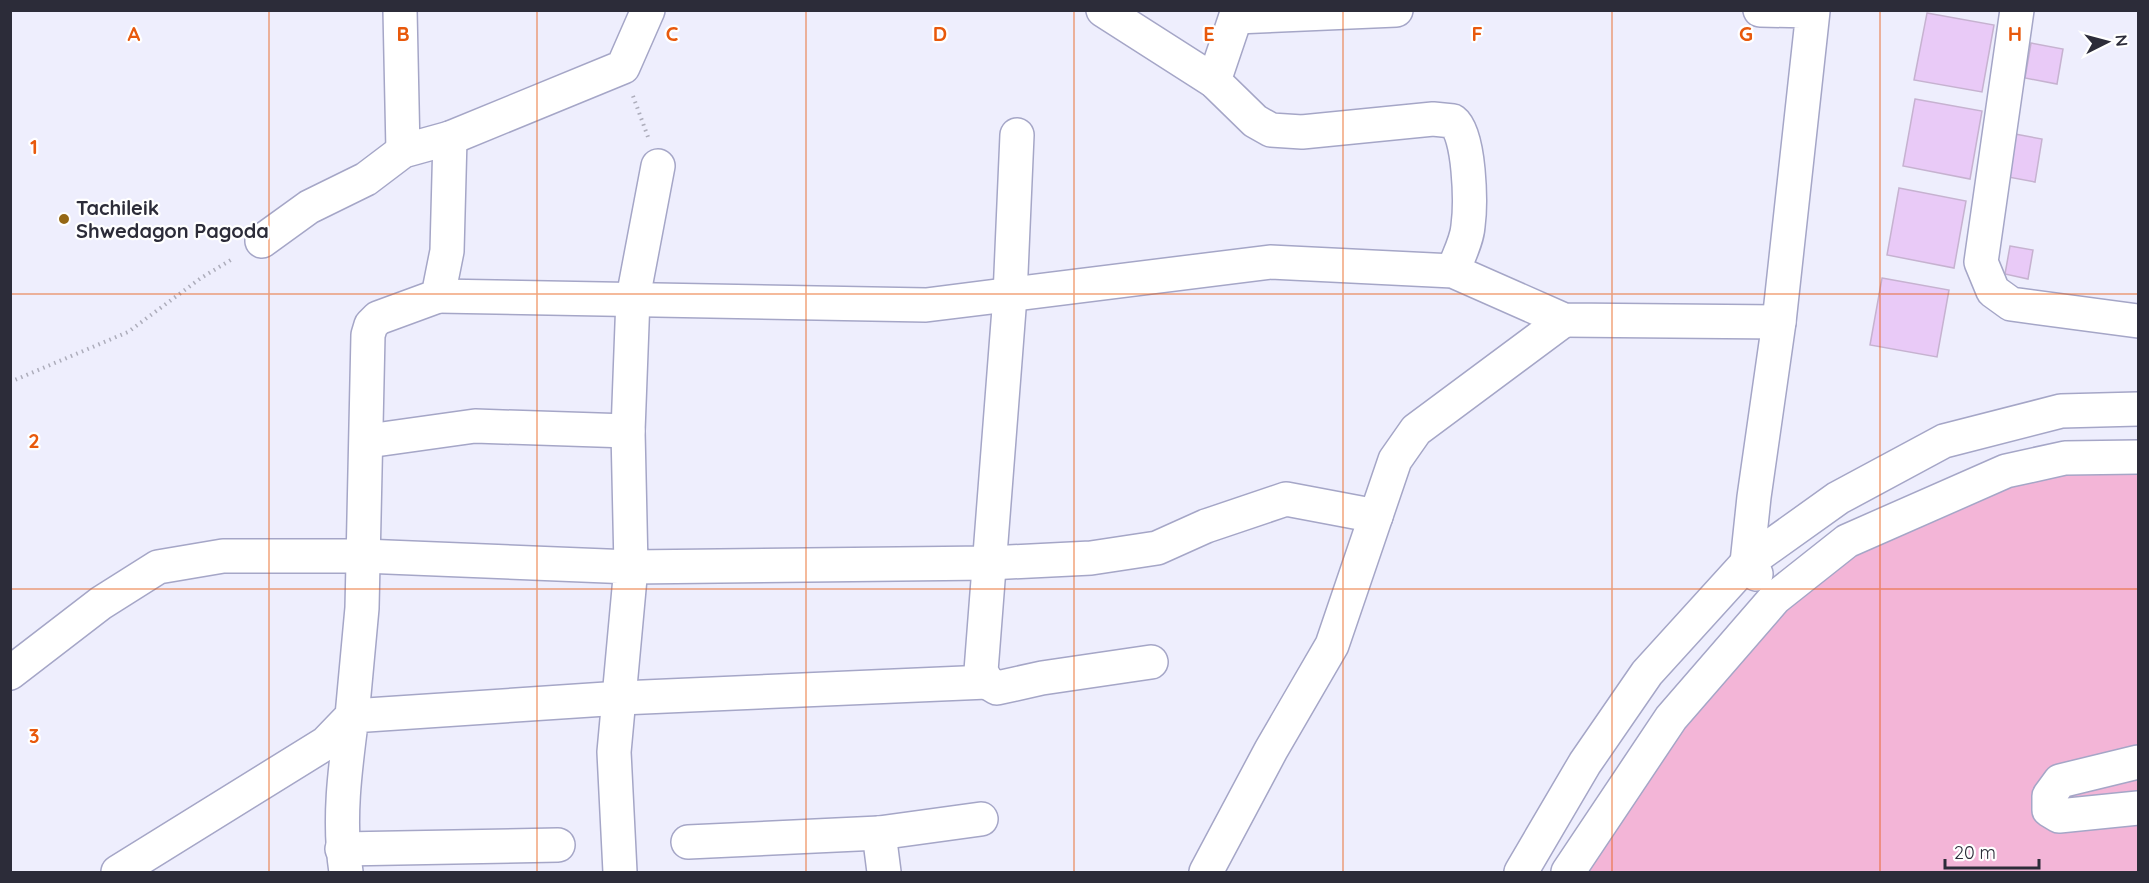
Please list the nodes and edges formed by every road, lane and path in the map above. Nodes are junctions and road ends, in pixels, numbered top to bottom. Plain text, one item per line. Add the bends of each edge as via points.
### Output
1 (399, 10) edge
2 (648, 10) edge
3 (1103, 10) edge
4 (1396, 10) edge
5 (1760, 10) edge
6 (2017, 10) edge
7 (1813, 11) edge
8 (1237, 14) edge
9 (623, 67) junction
10 (1214, 81) junction
11 (1017, 135) dead end
12 (450, 138) junction
13 (403, 151) junction
14 (658, 166) joint
15 (262, 241) joint
16 (1453, 271) junction
17 (438, 296) junction
18 (1010, 296) junction
19 (633, 298) junction
20 (1564, 320) junction
21 (2139, 321) edge
22 (1779, 322) junction
23 (10, 382) edge
24 (2139, 409) edge
25 (628, 432) junction
26 (368, 441) junction
27 (2139, 458) edge
28 (1376, 516) junction
29 (363, 556) junction
30 (989, 563) junction
31 (1748, 563) junction
32 (631, 567) junction
33 (1775, 598) junction
34 (1151, 662) dead end
35 (10, 673) edge
36 (987, 682) junction
37 (621, 698) junction
38 (352, 716) junction
39 (2139, 762) edge
40 (2139, 808) edge
41 (981, 819) dead end
42 (879, 834) junction
43 (688, 842) dead end
44 (558, 845) dead end
45 (344, 861) edge
46 (118, 873) edge
47 (620, 873) edge
48 (884, 873) edge
49 (1206, 873) edge
50 (1521, 873) edge
51 (1568, 873) edge

1 - 13 street
2 - 9 street
3 - 10 street
4 - 8 street
5 - 7 street
6 - 21 street via 1981,262 1993,291 2011,304
7 - 22 street
8 - 10 street
9 - 12 street
9 - 14 path
10 - 16 street via 1254,121 1271,130 1302,132 1433,119 1454,121 1459,125 1468,177 1468,228
11 - 18 street
12 - 13 street
12 - 17 street via 447,251
13 - 15 street via 366,179 309,207
14 - 19 street
15 - 23 path via 201,278 128,332
16 - 18 street via 1270,262
16 - 20 street
17 - 19 street
17 - 26 street via 378,318 371,325
18 - 19 street via 926,305
18 - 30 street
19 - 25 street
20 - 22 street
20 - 28 street via 1416,430 1395,460
22 - 31 street
24 - 31 street via 2061,411 1944,441 1838,498
25 - 26 street via 475,426
25 - 32 street
26 - 29 street
27 - 33 street via 2065,458 2006,471 1847,541
28 - 30 street via 1286,499 1206,526 1157,548 1091,558
28 - 49 street via 1332,645
29 - 32 street
29 - 35 street via 223,556 158,567 101,603
29 - 38 street
30 - 32 street
30 - 36 street via 981,671
31 - 33 street
31 - 50 street via 1647,673 1585,763
32 - 37 street
33 - 51 street via 1671,718
34 - 36 street via 997,688
36 - 37 street
37 - 38 street
37 - 47 street via 614,752
38 - 45 street via 342,791
38 - 46 street via 326,743
39 - 40 street via 2060,781 2049,796 2049,810 2059,816
41 - 42 street
42 - 43 street
42 - 48 street
44 - 45 street

